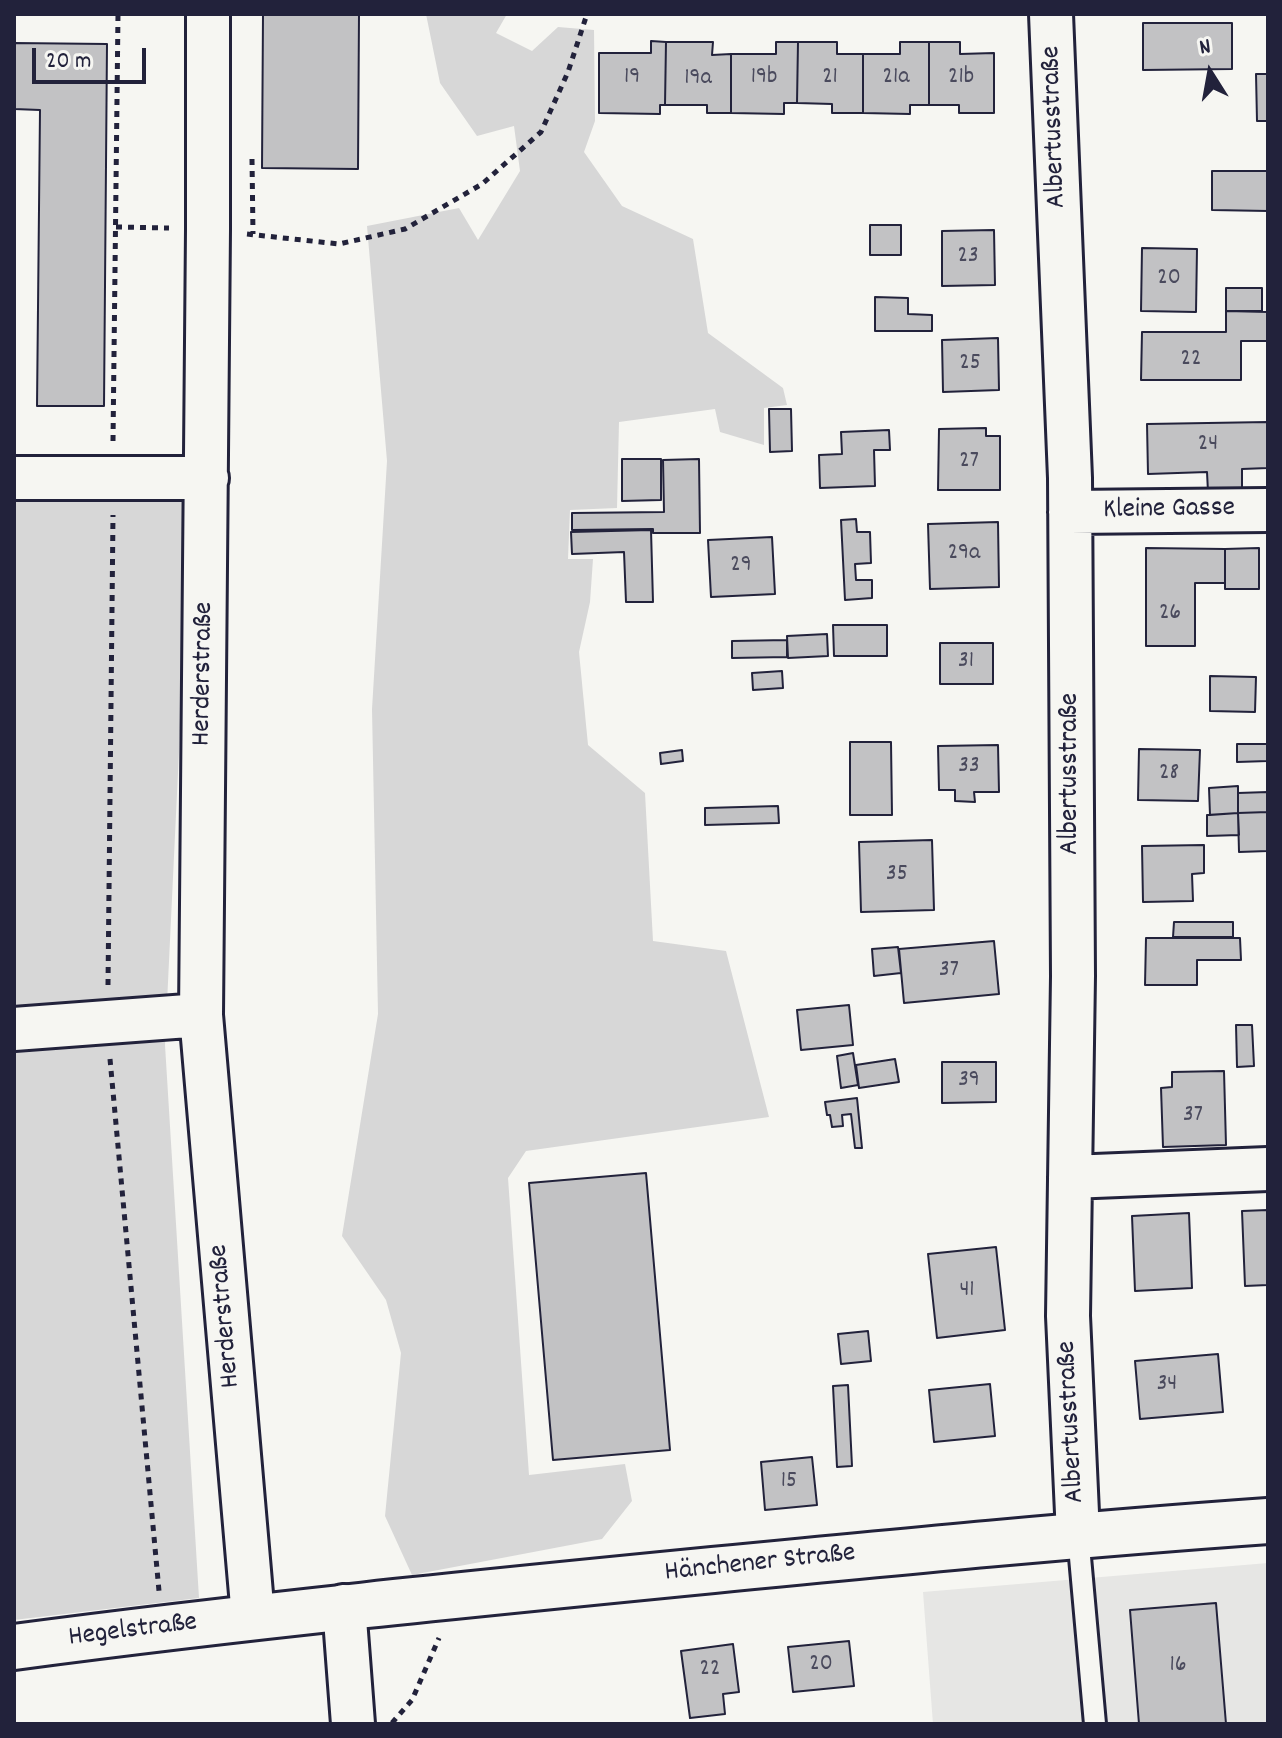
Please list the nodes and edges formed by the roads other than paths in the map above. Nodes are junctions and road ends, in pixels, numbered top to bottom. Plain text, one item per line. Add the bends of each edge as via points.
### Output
1 (208, 14) edge
2 (1051, 14) edge
3 (14, 478) edge
4 (207, 478) junction
5 (1268, 510) edge
6 (1070, 512) junction
7 (201, 1015) junction
8 (14, 1029) edge
9 (1268, 1169) edge
10 (1070, 1177) junction
11 (1268, 1521) edge
12 (1078, 1535) junction
13 (344, 1606) junction
14 (253, 1617) junction
15 (14, 1647) edge
16 (353, 1724) edge
17 (1095, 1724) edge

1 - 4 street, Herderstraße
2 - 6 street, Albertusstraße
3 - 4 street
4 - 7 street, Herderstraße
5 - 6 street, Kleine Gasse
6 - 10 street, Albertusstraße
7 - 8 street
7 - 14 street, Herderstraße
9 - 10 street
10 - 12 street, Albertusstraße via 1068,1316
11 - 12 street, Hänchener Straße
12 - 13 street, Hänchener Straße
12 - 17 lane
13 - 14 street, Hänchener Straße
13 - 16 street
14 - 15 street, Hegelstraße

